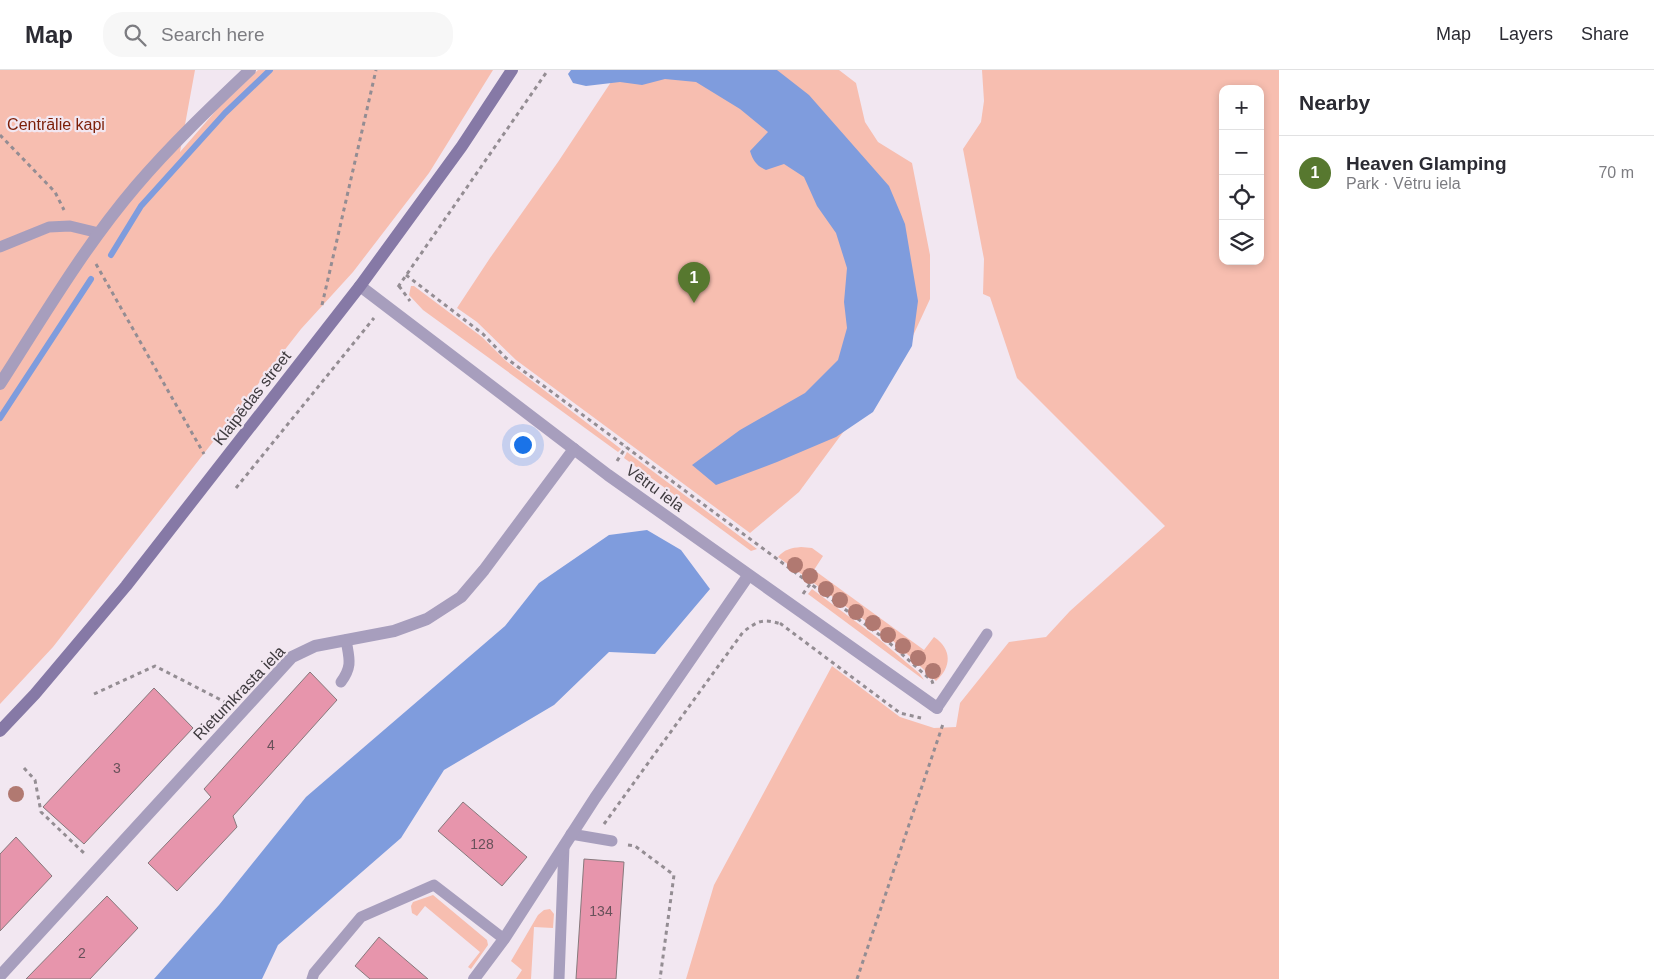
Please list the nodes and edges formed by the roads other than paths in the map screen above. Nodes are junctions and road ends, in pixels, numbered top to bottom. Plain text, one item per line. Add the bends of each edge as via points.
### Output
1 (250, 70) edge
2 (512, 70) edge
3 (99, 234) junction
4 (0, 247) edge
5 (360, 286) junction
6 (0, 384) edge
7 (574, 450) junction
8 (748, 576) junction
9 (987, 634) dead end
10 (346, 640) junction
11 (341, 682) dead end
12 (937, 708) joint
13 (0, 731) edge
14 (571, 834) junction
15 (612, 841) road end
16 (564, 846) junction
17 (504, 939) junction
18 (0, 976) edge
19 (316, 977) edge
20 (474, 979) edge
21 (559, 979) edge

1 - 3 street via 188,129 135,187
2 - 5 main road, Klaipēdas street via 462,146
3 - 4 lane via 70,226 48,227
3 - 6 street
5 - 7 street, Vētru iela
5 - 13 main road, Klaipēdas street via 126,586
7 - 8 street, Vētru iela
7 - 10 street, Rietumkrasta iela via 460,597 427,619 394,631
8 - 12 street, Vētru iela
8 - 14 street
9 - 12 lane
10 - 11 lane via 350,664
10 - 18 street, Rietumkrasta iela via 315,646 292,657
14 - 15 lane
14 - 16 street
16 - 17 street
16 - 21 lane
17 - 19 lane via 434,885 361,917
17 - 20 street

